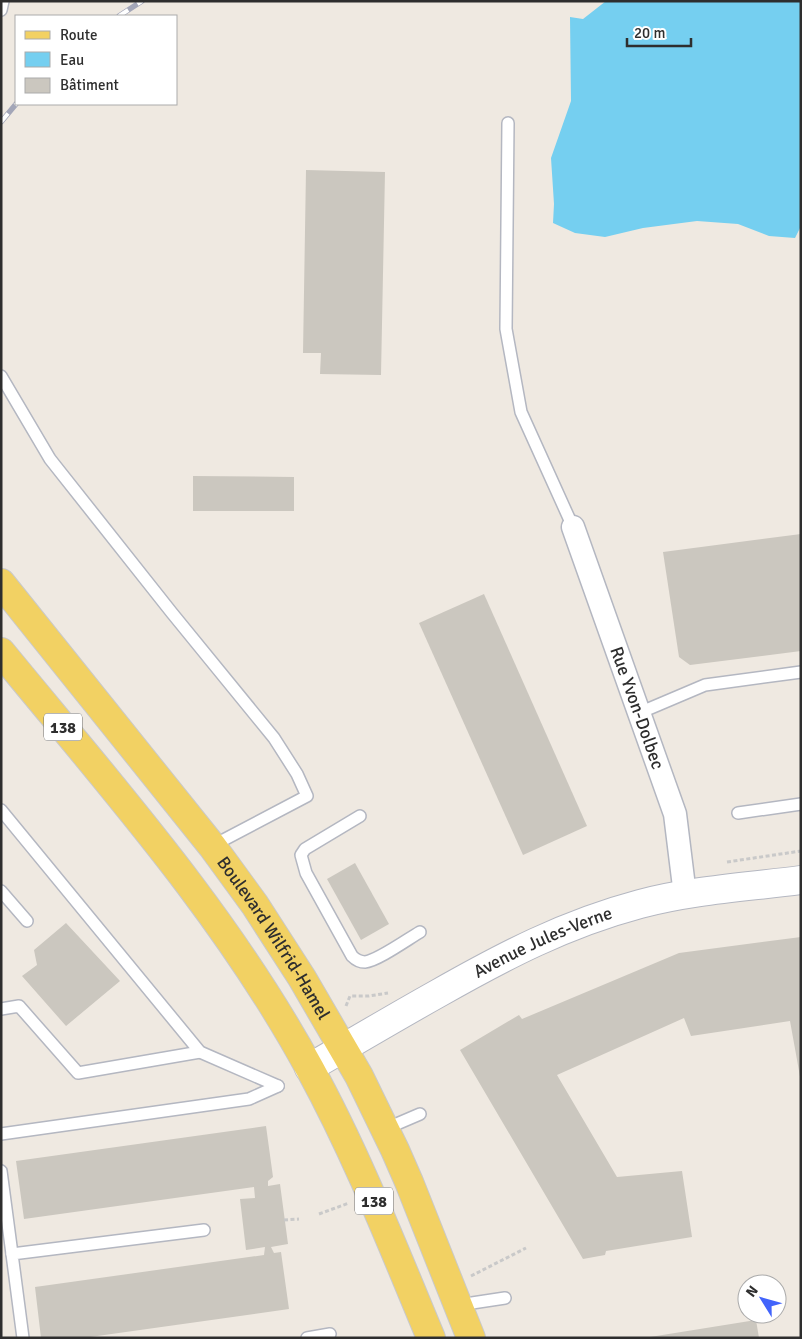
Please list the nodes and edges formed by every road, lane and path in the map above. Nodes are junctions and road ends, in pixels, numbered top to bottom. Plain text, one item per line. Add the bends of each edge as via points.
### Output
1 (3, 1) edge
2 (1, 10) edge
3 (508, 124) dead end
4 (1, 376) edge
5 (574, 527) joint
6 (1, 583) edge
7 (1, 652) edge
8 (801, 672) edge
9 (639, 713) junction
10 (801, 804) edge
11 (1, 810) edge
12 (738, 813) dead end
13 (360, 816) dead end
14 (212, 846) junction
15 (801, 851) edge
16 (722, 863) dead end
17 (801, 880) edge
18 (1, 892) edge
19 (685, 895) junction
20 (26, 921) dead end
21 (420, 932) dead end
22 (1, 1009) edge
23 (343, 1048) junction
24 (200, 1052) junction
25 (310, 1068) junction
26 (420, 1114) dead end
27 (385, 1129) junction
28 (1, 1134) edge
29 (1, 1171) edge
30 (353, 1202) dead end
31 (319, 1214) dead end
32 (299, 1219) dead end
33 (284, 1220) dead end
34 (204, 1230) dead end
35 (526, 1248) dead end
36 (12, 1254) junction
37 (455, 1298) junction
38 (505, 1298) dead end
39 (330, 1334) dead end
40 (22, 1338) edge
41 (307, 1338) edge
42 (431, 1338) edge
43 (471, 1338) edge

1 - 2 lane
3 - 5 lane via 506,329 521,412
4 - 14 lane via 50,458 274,738 297,774 306,796
5 - 9 street, Rue Yvon-Dolbec
6 - 14 main road, Boulevard Wilfrid-Hamel
7 - 25 main road, Boulevard Wilfrid-Hamel / 138 via 211,912
8 - 9 lane via 705,685
9 - 19 street, Rue Yvon-Dolbec via 675,814
10 - 12 lane
11 - 24 lane
13 - 21 lane via 305,849 301,855 306,873 358,962 376,958
14 - 23 main road, Boulevard Wilfrid-Hamel via 280,942
15 - 16 path
17 - 19 street, Avenue Jules-Verne
18 - 20 lane
19 - 23 street, Avenue Jules-Verne via 610,913 534,942
22 - 24 lane via 19,1006 78,1073
23 - 25 street, Avenue Jules-Verne
23 - 27 main road, Boulevard Wilfrid-Hamel
24 - 28 lane via 278,1086 249,1099
25 - 42 main road, Boulevard Wilfrid-Hamel / 138 via 371,1195
26 - 27 lane
27 - 37 main road, Boulevard Wilfrid-Hamel / 138
29 - 36 lane
30 - 31 path
32 - 33 path
34 - 36 lane
35 - 37 path
36 - 40 lane
37 - 38 lane via 472,1303
37 - 43 main road, Boulevard Wilfrid-Hamel / 138
39 - 41 lane

